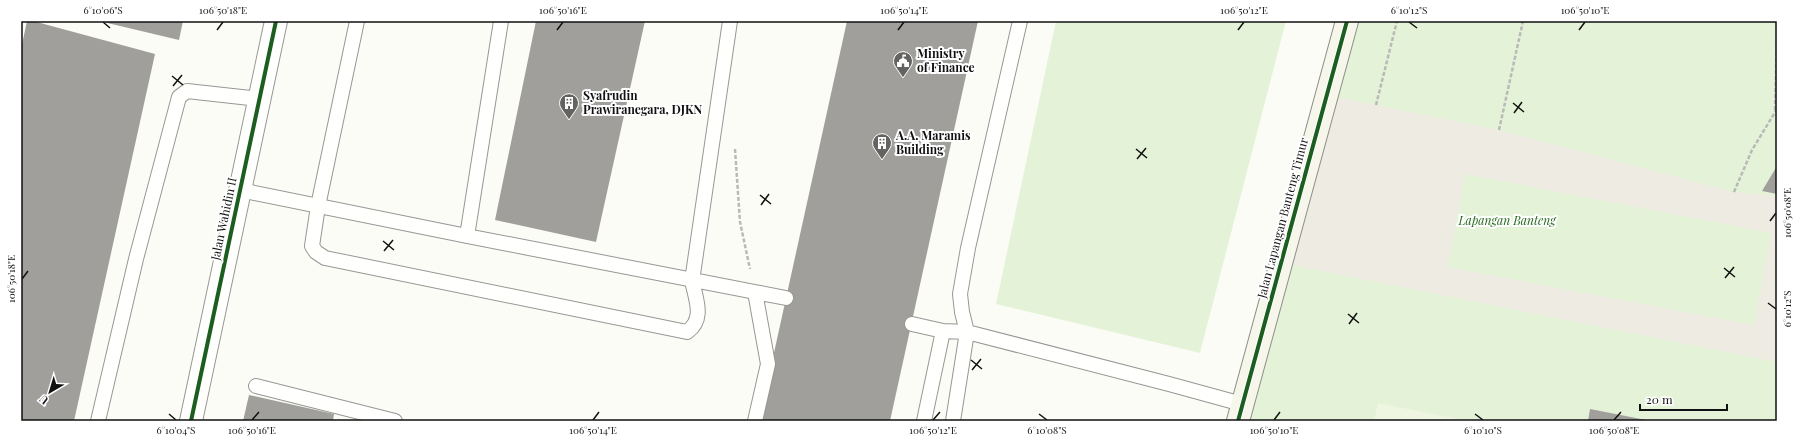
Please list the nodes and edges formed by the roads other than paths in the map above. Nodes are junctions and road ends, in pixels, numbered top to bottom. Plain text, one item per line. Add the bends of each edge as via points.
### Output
1 (276, 21) edge
2 (357, 21) edge
3 (501, 21) edge
4 (730, 21) edge
5 (1020, 21) edge
6 (1347, 21) edge
7 (259, 99) junction
8 (240, 190) junction
9 (318, 206) junction
10 (467, 236) junction
11 (692, 281) junction
12 (755, 292) junction
13 (786, 298) dead end
14 (912, 324) dead end
15 (943, 331) junction
16 (967, 332) junction
17 (256, 386) dead end
18 (1240, 413) edge
19 (98, 421) edge
20 (191, 421) edge
21 (395, 421) edge
22 (755, 421) edge
23 (924, 421) edge
24 (953, 421) edge

1 - 7 street, Jalan Wahidin II
2 - 9 lane
3 - 10 lane
4 - 11 lane
5 - 16 lane via 968,248 960,294
6 - 18 street, Jalan Lapangan Banteng Timur
7 - 8 street, Jalan Wahidin II
7 - 19 lane via 187,91 179,97 136,259
8 - 9 lane
8 - 20 street, Jalan Wahidin II
9 - 10 lane
9 - 11 lane via 312,246 325,258 687,332 698,319
10 - 11 lane
11 - 12 lane
12 - 13 lane
12 - 22 lane via 768,364
14 - 15 lane
15 - 16 lane
15 - 23 lane
16 - 18 lane via 1169,384
16 - 24 lane
17 - 21 lane

